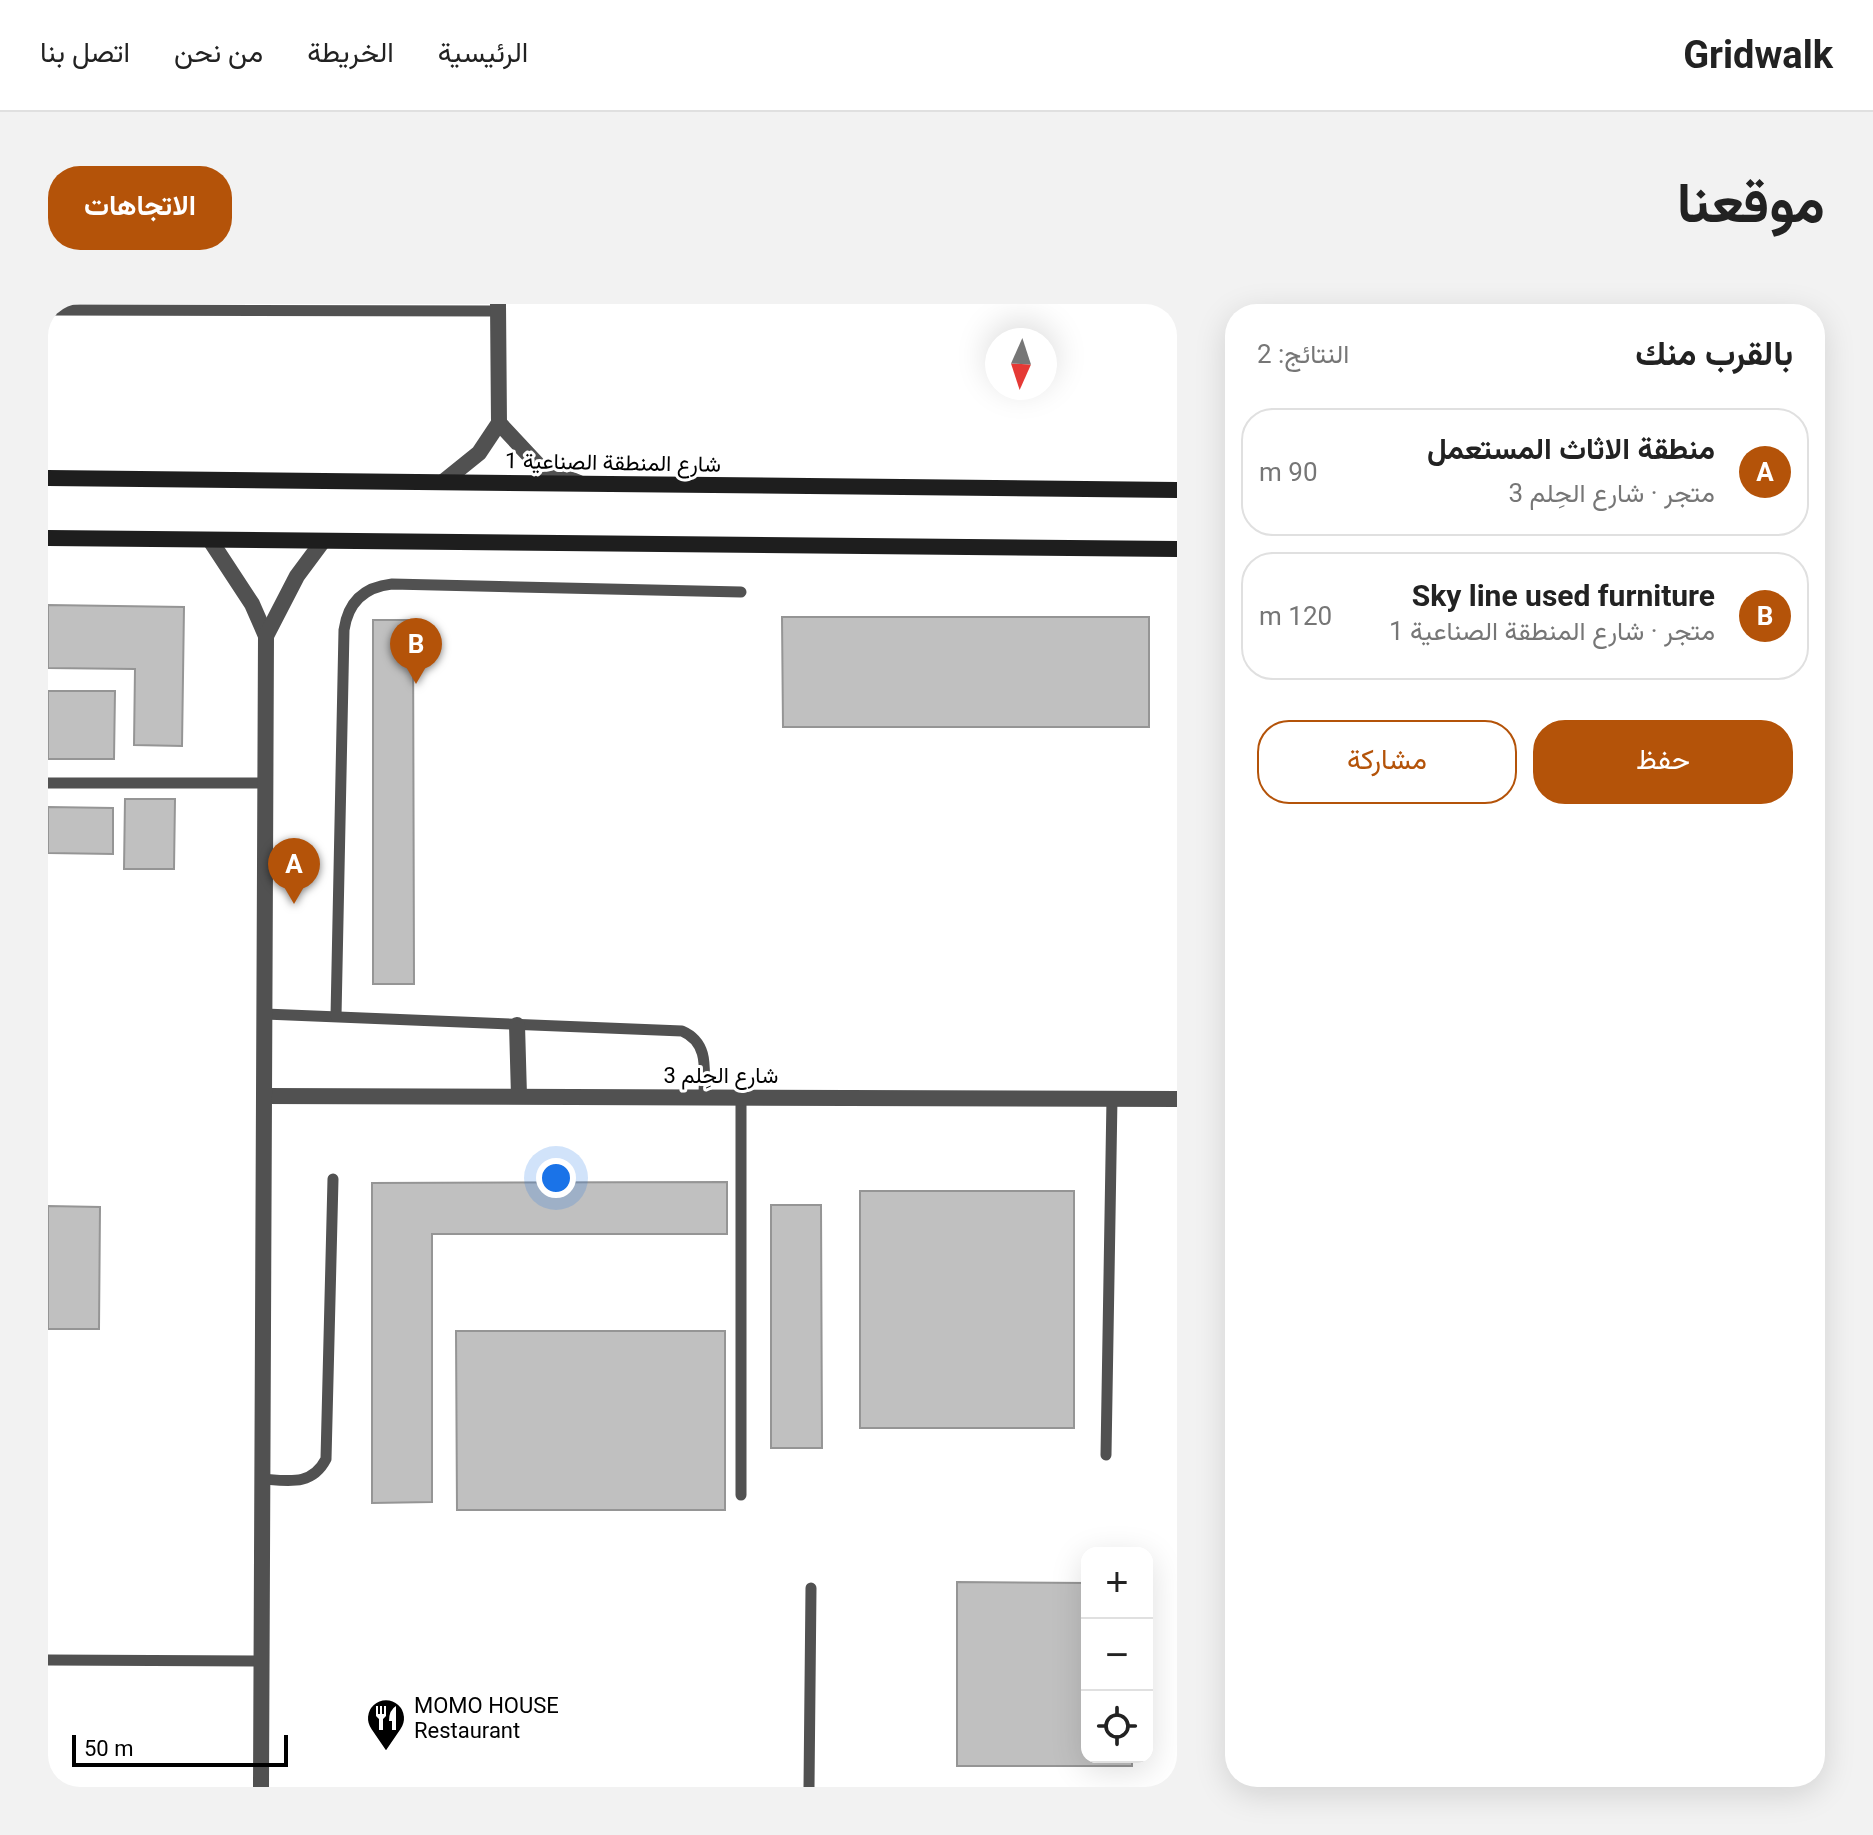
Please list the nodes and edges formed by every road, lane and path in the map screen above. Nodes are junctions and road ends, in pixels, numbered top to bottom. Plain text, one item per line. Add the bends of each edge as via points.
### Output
1 (101, 307) edge
2 (277, 308) edge
3 (498, 308) edge
4 (48, 310) edge
5 (499, 423) junction
6 (48, 478) edge
7 (443, 482) junction
8 (581, 484) junction
9 (1177, 490) edge
10 (48, 538) edge
11 (210, 540) junction
12 (323, 541) junction
13 (1177, 549) edge
14 (741, 592) dead end
15 (266, 636) junction
16 (48, 783) edge
17 (265, 783) junction
18 (265, 1014) junction
19 (336, 1016) junction
20 (517, 1025) junction
21 (264, 1096) junction
22 (519, 1096) junction
23 (704, 1097) junction
24 (741, 1097) junction
25 (1112, 1098) junction
26 (1177, 1099) edge
27 (333, 1179) dead end
28 (1106, 1455) dead end
29 (263, 1479) junction
30 (741, 1495) dead end
31 (811, 1588) dead end
32 (48, 1660) edge
33 (261, 1661) junction
34 (261, 1787) edge
35 (809, 1787) edge

1 - 2 lane
1 - 4 lane
2 - 3 lane
3 - 5 street
5 - 7 street via 479,453
5 - 8 street via 540,467
6 - 7 street, شارع المنطقة الصناعية 1
7 - 8 street, شارع المنطقة الصناعية 1
8 - 9 street, شارع المنطقة الصناعية 1
10 - 11 street
11 - 12 street
11 - 15 street via 252,604
12 - 13 street
12 - 15 street via 297,576
14 - 19 lane via 392,584 358,597 344,630
15 - 17 street
16 - 17 lane
17 - 18 street
18 - 19 lane
18 - 21 street
19 - 20 lane
20 - 22 street
20 - 23 lane via 682,1031 693,1036 704,1054
21 - 22 street, شارع الحِلم 3
21 - 29 street
22 - 23 street, شارع الحِلم 3
23 - 24 street, شارع الحِلم 3
24 - 25 street, شارع الحِلم 3
24 - 30 lane
25 - 26 street, شارع الحِلم 3
25 - 28 lane
27 - 29 lane via 326,1459 307,1479
29 - 33 street
31 - 35 lane
32 - 33 lane
33 - 34 street

